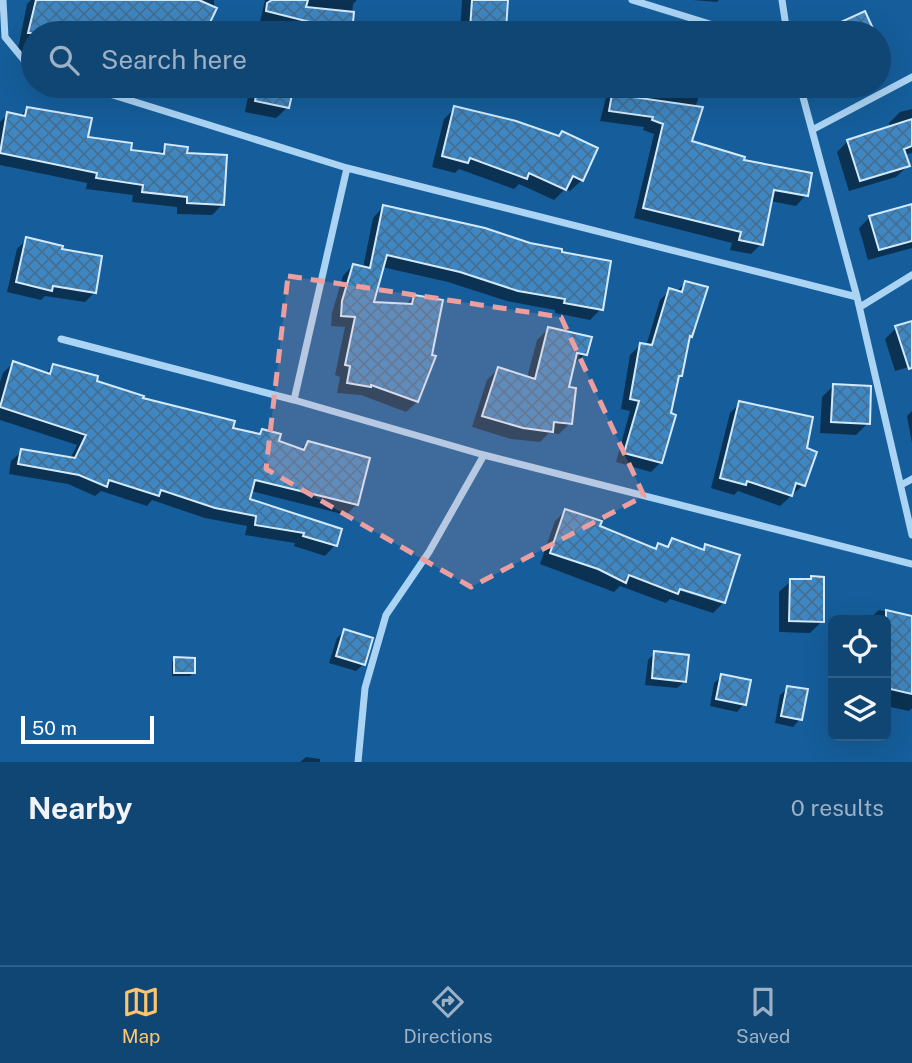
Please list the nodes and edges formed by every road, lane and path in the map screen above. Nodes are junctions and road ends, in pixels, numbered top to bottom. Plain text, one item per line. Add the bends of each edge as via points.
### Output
1 (2, 0) edge
2 (632, 0) edge
3 (782, 0) edge
4 (700, 21) edge
5 (785, 21) edge
6 (21, 56) edge
7 (912, 77) edge
8 (891, 88) edge
9 (122, 98) edge
10 (803, 98) edge
11 (872, 98) edge
12 (812, 130) junction
13 (347, 168) junction
14 (912, 275) edge
15 (857, 297) junction
16 (860, 307) junction
17 (61, 339) dead end
18 (294, 400) junction
19 (484, 456) junction
20 (912, 479) edge
21 (901, 485) junction
22 (912, 535) edge
23 (912, 564) edge
24 (358, 762) edge

1 - 6 street via 5,37
2 - 4 street
3 - 5 street
7 - 8 street
9 - 13 street
10 - 12 street
11 - 12 street
12 - 15 street
13 - 15 street
13 - 18 street
14 - 16 street
15 - 16 street
16 - 21 street
17 - 18 street
18 - 19 street
19 - 23 street
19 - 24 street via 429,552 386,615 365,688
20 - 21 street
21 - 22 street

